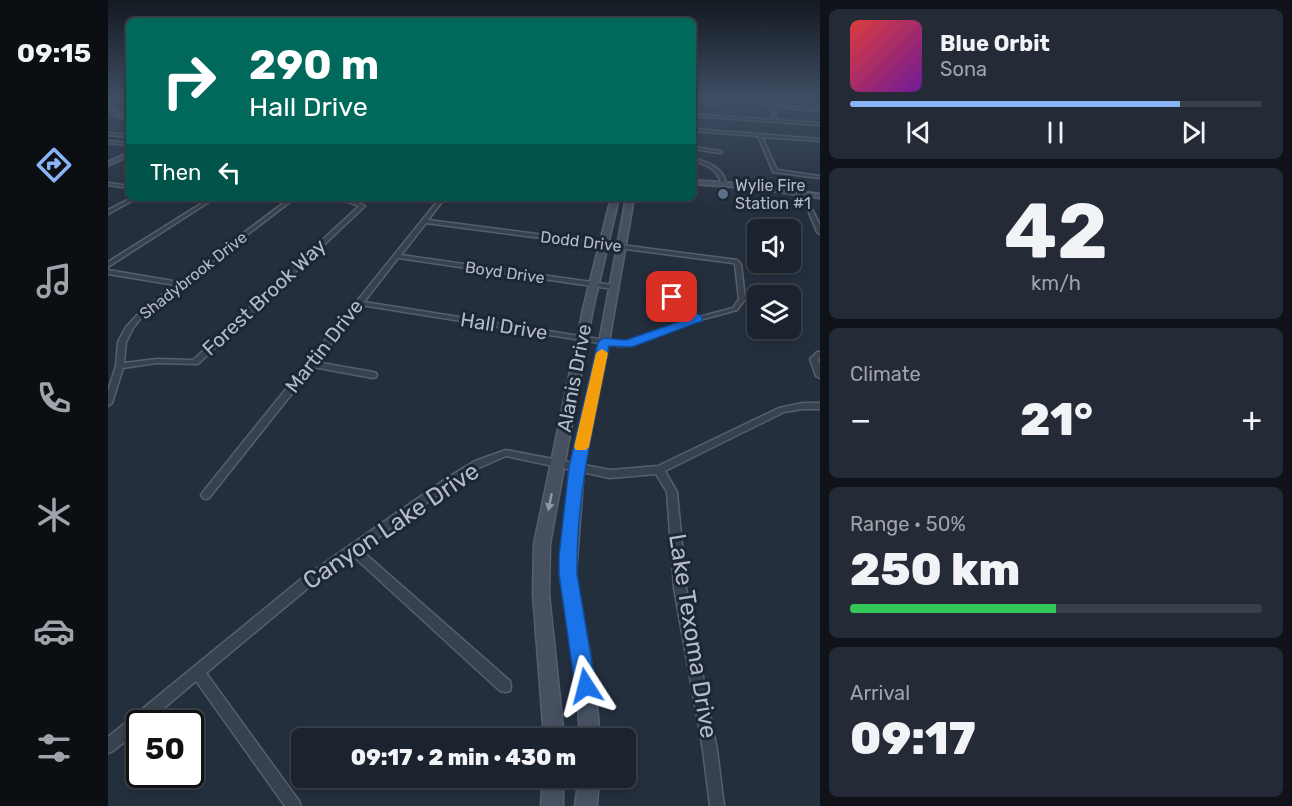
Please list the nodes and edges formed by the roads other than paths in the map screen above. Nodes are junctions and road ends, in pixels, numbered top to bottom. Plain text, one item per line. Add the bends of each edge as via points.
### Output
1 (744, 135) edge
2 (759, 136) junction
3 (819, 140) edge
4 (108, 142) edge
5 (126, 144) edge
6 (696, 148) edge
7 (720, 152) dead end
8 (126, 155) edge
9 (696, 160) edge
10 (108, 164) edge
11 (819, 177) edge
12 (696, 180) edge
13 (724, 182) junction
14 (108, 184) edge
15 (126, 187) edge
16 (801, 191) junction
17 (819, 191) edge
18 (819, 196) edge
19 (129, 201) edge
20 (208, 201) edge
21 (289, 201) edge
22 (348, 201) edge
23 (442, 201) edge
24 (614, 201) edge
25 (629, 201) edge
26 (108, 212) edge
27 (811, 213) junction
28 (819, 214) edge
29 (426, 221) junction
30 (819, 232) edge
31 (604, 244) junction
32 (621, 246) junction
33 (397, 256) junction
34 (735, 261) joint
35 (108, 265) edge
36 (108, 272) edge
37 (179, 284) junction
38 (594, 285) junction
39 (613, 287) junction
40 (672, 297) dead end
41 (359, 303) junction
42 (698, 319) junction
43 (583, 339) junction
44 (604, 342) junction
45 (818, 354) edge
46 (311, 364) junction
47 (120, 366) junction
48 (373, 375) dead end
49 (819, 376) edge
50 (108, 403) edge
51 (819, 406) edge
52 (557, 465) junction
53 (576, 467) junction
54 (659, 470) junction
55 (206, 495) dead end
56 (353, 549) junction
57 (197, 672) junction
58 (505, 686) dead end
59 (553, 728) edge
60 (589, 728) edge
61 (108, 746) edge
62 (553, 788) edge
63 (588, 788) edge
64 (294, 806) edge
65 (552, 806) edge
66 (586, 806) edge
67 (717, 806) edge

1 - 2 street
2 - 3 street
2 - 11 street via 774,171
4 - 5 street
6 - 7 street
8 - 10 main road
9 - 13 street via 716,169
12 - 13 main road
13 - 16 main road
14 - 15 street
16 - 17 main road
16 - 18 main road
16 - 27 street
19 - 26 street
20 - 35 street
21 - 37 street, Shadybrook Drive
22 - 47 street, Forest Brook Way via 362,206 195,362 157,361
23 - 29 street, Martin Drive
24 - 31 main road, Alanis Drive
25 - 32 main road, Alanis Drive
27 - 28 street
27 - 30 street
29 - 31 street, Dodd Drive
29 - 33 street, Martin Drive
31 - 32 street, Dodd Drive
31 - 38 main road, Alanis Drive
32 - 34 street, Dodd Drive
32 - 39 main road, Alanis Drive
33 - 38 street, Boyd Drive
33 - 41 street, Martin Drive
34 - 42 street, Hall Drive via 742,299 739,305 729,312
36 - 37 street
37 - 47 street, Shadybrook Drive via 130,327 122,342
38 - 39 street, Boyd Drive
38 - 43 main road, Alanis Drive
39 - 44 main road, Alanis Drive
40 - 42 street
41 - 43 street, Hall Drive
41 - 46 street, Martin Drive
42 - 44 street, Hall Drive via 627,344
43 - 44 street, Hall Drive
43 - 52 main road, Alanis Drive
44 - 53 main road, Alanis Drive
45 - 49 street via 814,359
46 - 48 street
46 - 55 street, Martin Drive
47 - 50 street, Shadybrook Drive
51 - 54 street, Canyon Lake Drive via 782,410
52 - 53 street, Canyon Lake Drive
52 - 56 street, Canyon Lake Drive via 506,453 450,481
52 -> 59 main road, Alanis Drive via 542,544 541,594
53 - 54 street, Canyon Lake Drive via 624,474
53 - 60 main road, Alanis Drive via 568,574
54 - 67 street, Lake Texoma Drive via 672,492 680,588
56 - 57 street, Canyon Lake Drive
56 - 58 street
57 - 61 street, Canyon Lake Drive
57 - 64 street
62 - 65 main road
63 - 66 main road

